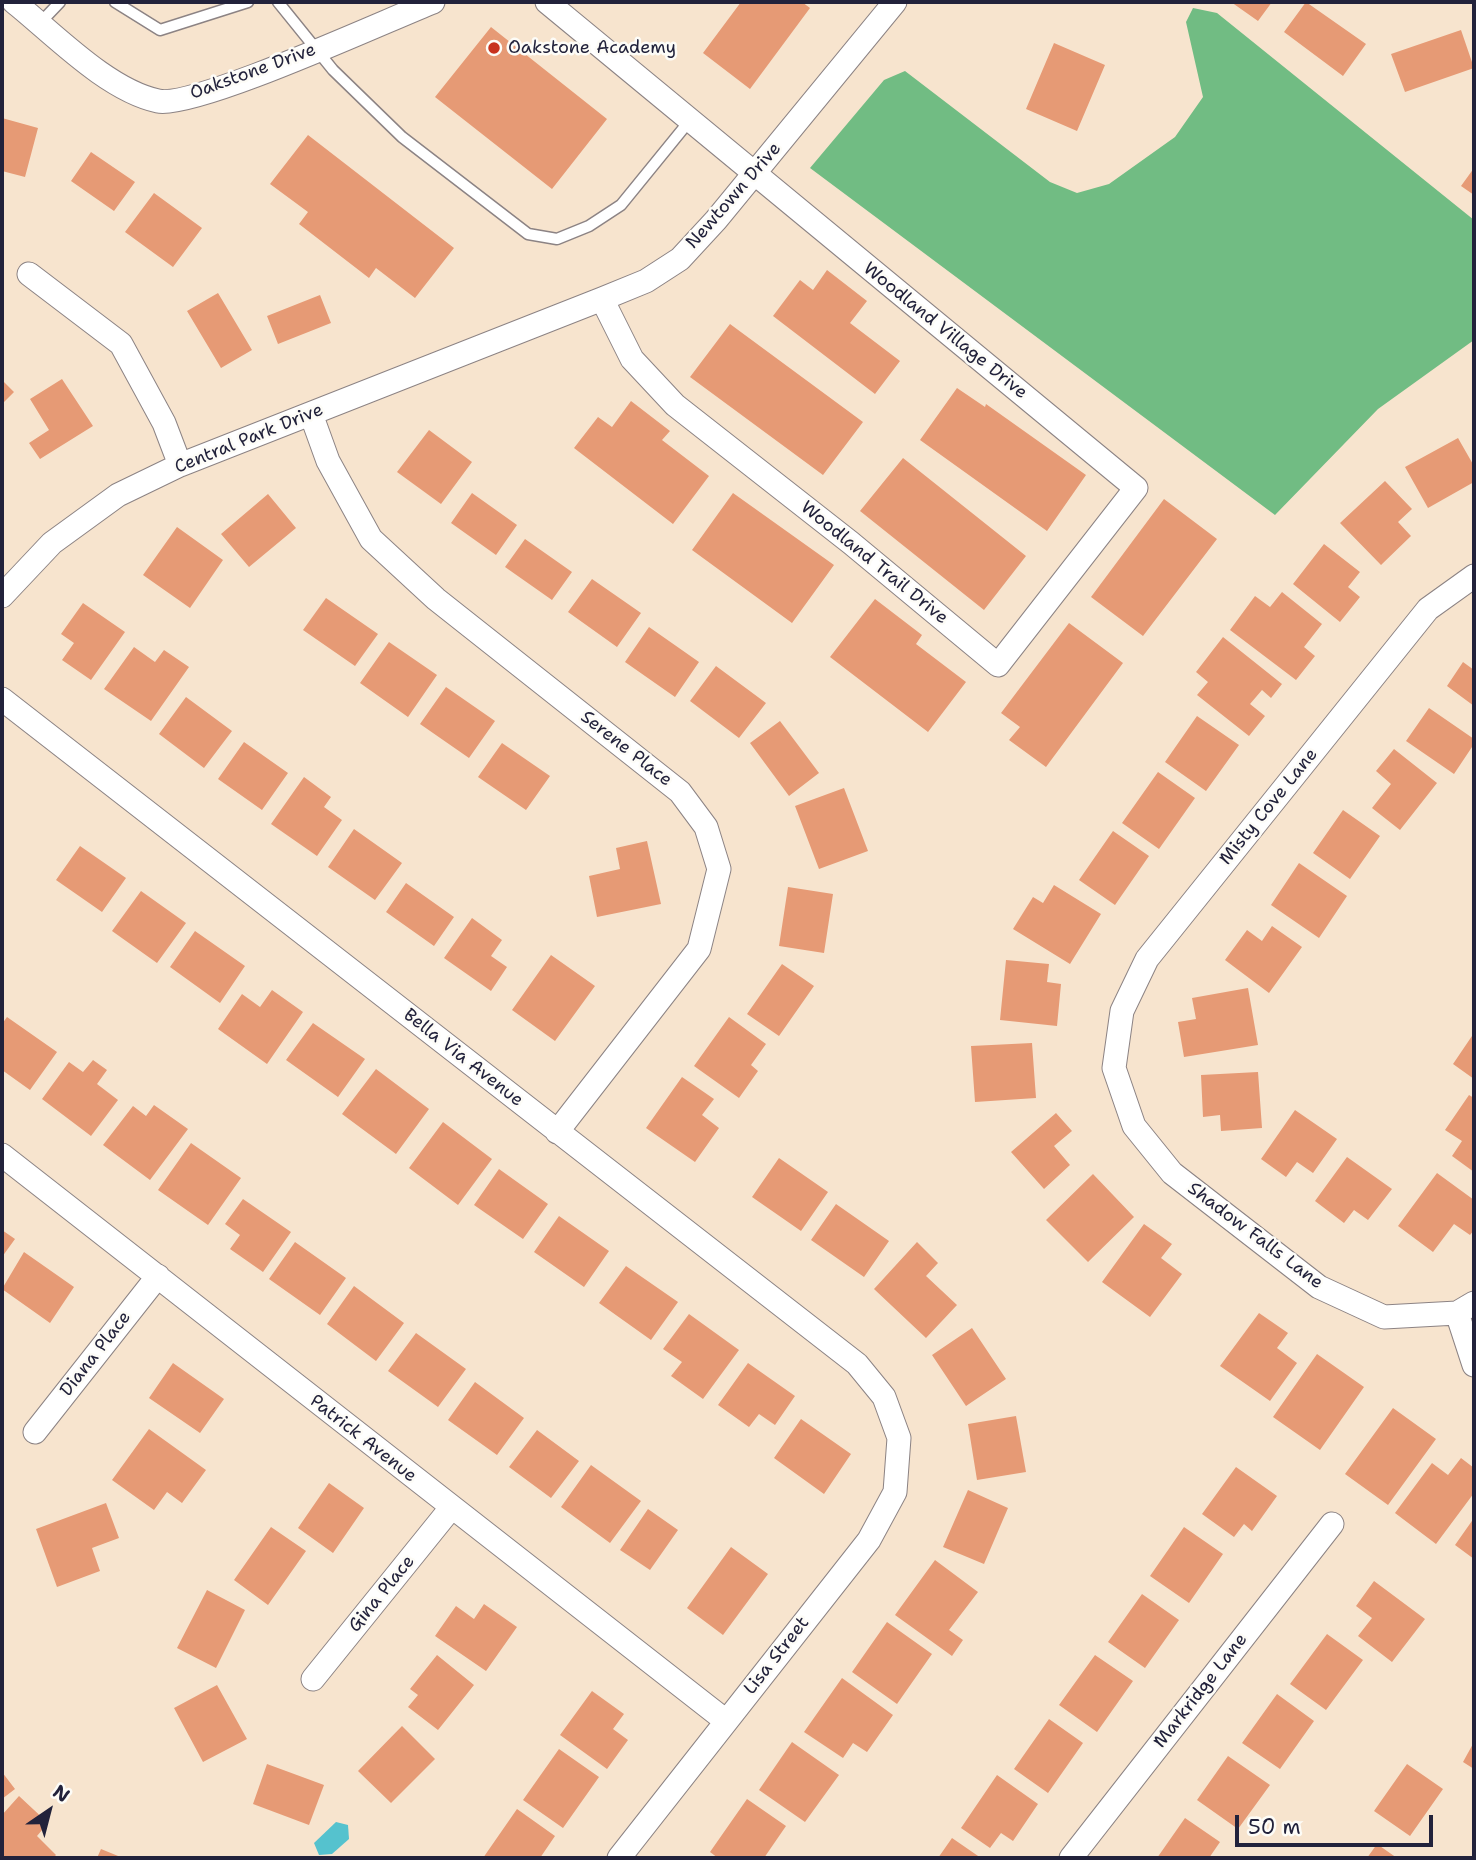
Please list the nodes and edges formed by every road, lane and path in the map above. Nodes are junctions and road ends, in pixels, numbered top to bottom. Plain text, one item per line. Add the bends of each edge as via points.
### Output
1 (14, 2) edge
2 (60, 2) edge
3 (115, 2) edge
4 (248, 2) edge
5 (278, 2) edge
6 (433, 2) edge
7 (547, 2) edge
8 (895, 2) edge
9 (40, 23) junction
10 (315, 50) junction
11 (691, 120) junction
12 (756, 172) junction
13 (29, 274) dead end
14 (602, 299) junction
15 (525, 330) joint
16 (311, 414) junction
17 (180, 465) junction
18 (1136, 488) joint
19 (1474, 576) edge
20 (2, 596) edge
21 (2, 699) edge
22 (1114, 1068) joint
23 (557, 1132) junction
24 (2, 1155) edge
25 (158, 1276) junction
26 (1465, 1308) edge
27 (1474, 1364) edge
28 (35, 1432) dead end
29 (899, 1438) joint
30 (451, 1508) junction
31 (1332, 1524) dead end
32 (313, 1679) dead end
33 (726, 1721) junction
34 (618, 1858) edge
35 (1070, 1858) edge

1 - 9 street, Oakstone Drive
2 - 9 lane
3 - 4 lane via 160,30
5 - 10 lane
6 - 10 street, Oakstone Drive
7 - 11 street
8 - 12 street, Newtown Drive
9 - 10 street, Oakstone Drive via 120,88 160,102 202,95
10 - 11 lane via 402,136 528,234 557,239 589,226 621,205
11 - 12 street
12 - 14 street, Newtown Drive via 680,259 646,281
12 - 18 street, Woodland Village Drive via 803,216
13 - 17 street via 121,344 164,423
14 - 15 street, Newtown Drive
14 - 18 street, Woodland Trail Drive via 632,359 674,405 841,534 998,664
15 - 16 street, Central Park Drive
16 - 17 street, Central Park Drive
16 - 23 street, Serene Place via 328,461 371,539 436,599 680,792 706,827 719,869 699,949
17 - 20 street, Central Park Drive via 118,495 52,543
19 - 22 street, Misty Cove Lane via 1428,609 1147,959 1122,1011
21 - 23 street, Bella Via Avenue
22 - 26 street, Shadow Falls Lane via 1134,1126 1172,1172 1319,1287 1384,1317
23 - 29 street, Bella Via Avenue via 857,1364 884,1397
24 - 25 street, Patrick Avenue
25 - 28 street, Diana Place
25 - 30 street, Patrick Avenue
26 - 27 street
29 - 33 street, Lisa Street via 895,1492 869,1540
30 - 32 street, Gina Place
30 - 33 street, Patrick Avenue
31 - 35 street, Markridge Lane
33 - 34 street, Lisa Street

